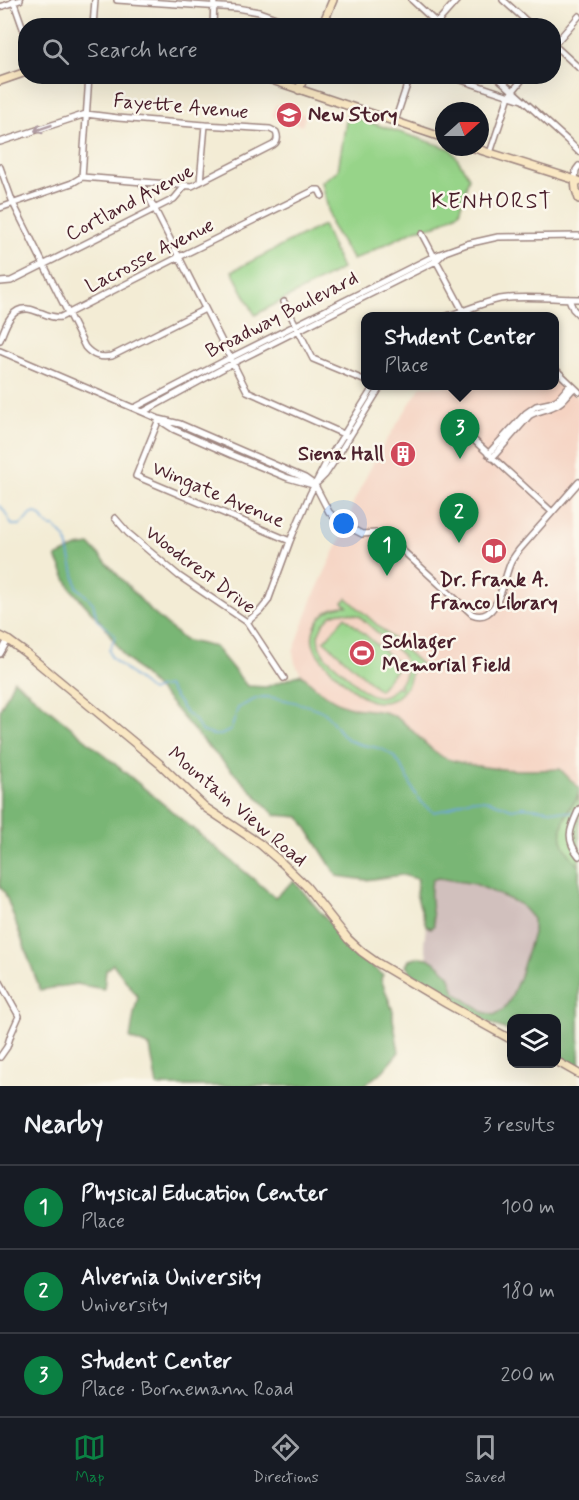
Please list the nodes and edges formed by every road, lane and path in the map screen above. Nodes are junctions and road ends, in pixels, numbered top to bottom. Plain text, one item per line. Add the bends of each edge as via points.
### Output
1 (20, 0) edge
2 (95, 0) edge
3 (117, 0) edge
4 (333, 0) edge
5 (412, 0) edge
6 (457, 0) edge
7 (503, 0) edge
8 (13, 1) edge
9 (214, 3) edge
10 (0, 7) edge
11 (579, 16) edge
12 (19, 18) edge
13 (94, 18) edge
14 (213, 18) edge
15 (276, 18) edge
16 (325, 18) edge
17 (430, 18) edge
18 (443, 18) edge
19 (523, 18) edge
20 (561, 37) edge
21 (561, 51) edge
22 (579, 68) edge
23 (18, 75) edge
24 (0, 81) edge
25 (88, 84) edge
26 (283, 84) edge
27 (302, 84) edge
28 (407, 84) edge
29 (476, 84) edge
30 (503, 84) edge
31 (519, 84) edge
32 (300, 90) junction
33 (511, 94) junction
34 (86, 114) junction
35 (395, 121) junction
36 (204, 125) junction
37 (435, 135) edge
38 (0, 142) edge
39 (273, 146) joint
40 (579, 152) edge
41 (490, 153) joint
42 (579, 166) edge
43 (0, 167) edge
44 (82, 177) junction
45 (577, 180) edge
46 (141, 182) junction
47 (200, 183) junction
48 (184, 186) junction
49 (322, 196) dead end
50 (579, 199) edge
51 (13, 203) junction
52 (0, 208) edge
53 (154, 209) junction
54 (422, 234) dead end
55 (579, 237) edge
56 (179, 257) junction
57 (435, 259) junction
58 (44, 265) junction
59 (0, 282) edge
60 (569, 299) junction
61 (579, 299) edge
62 (284, 302) dead end
63 (205, 309) junction
64 (463, 311) junction
65 (460, 312) edge
66 (466, 312) edge
67 (70, 314) junction
68 (579, 315) edge
69 (297, 328) junction
70 (0, 340) edge
71 (0, 351) edge
72 (231, 361) junction
73 (559, 372) edge
74 (361, 379) edge
75 (574, 388) edge
76 (374, 390) edge
77 (134, 408) junction
78 (143, 412) junction
79 (159, 419) junction
80 (452, 420) dead end
81 (346, 435) junction
82 (490, 456) junction
83 (579, 482) edge
84 (315, 485) junction
85 (552, 512) junction
86 (115, 518) dead end
87 (290, 541) junction
88 (247, 622) junction
89 (0, 636) edge
90 (8, 640) junction
91 (0, 654) edge
92 (284, 678) dead end
93 (579, 809) edge
94 (579, 856) edge
95 (0, 982) edge
96 (507, 1037) edge
97 (0, 1058) edge
98 (561, 1064) edge
99 (579, 1074) edge

1 - 8 street
2 - 13 street
3 - 9 street
4 - 16 street
5 - 17 street
6 - 18 street
7 - 19 street
8 - 10 street
8 - 12 street
9 - 14 street
9 - 15 street
11 - 20 street
21 - 22 street
23 - 24 street
25 - 34 street
26 - 32 street
27 - 32 street
28 - 35 street
29 - 33 street
30 - 33 street
31 - 33 street
32 - 35 street
33 - 40 street via 524,101
33 - 41 street
34 - 36 street, Fayette Avenue
34 -> 38 street, Fayette Avenue
34 - 44 street
35 - 37 street
36 - 39 street, Fayette Avenue via 270,129 277,135
36 - 47 street
39 - 47 street, Cortland Avenue
41 - 45 street
42 - 45 street
43 - 51 street
44 - 46 street
44 - 51 street
45 - 50 street
46 - 48 street
46 - 53 street
47 - 48 street, Cortland Avenue
48 - 53 street, Cortland Avenue via 174,199
49 - 56 street, Lacrosse Avenue via 315,190
51 - 52 street
51 - 58 street
53 - 56 street
53 - 58 street, Cortland Avenue
54 - 57 street
55 - 57 street, Broadway Boulevard via 506,236 481,240
56 - 63 street
56 - 67 street, Lacrosse Avenue
57 - 64 street
57 - 69 street, Broadway Boulevard
58 - 59 street, Cortland Avenue via 11,281
58 - 67 street
60 - 61 street
60 - 64 street via 518,297
60 - 68 street
62 - 69 street
63 - 67 street via 112,356 100,357 85,347
63 - 72 street
64 - 65 street
64 - 66 street
67 - 70 street, Lacrosse Avenue via 57,317 28,308 20,310 8,321
69 - 72 street, Broadway Boulevard
69 - 74 street via 313,359
71 - 77 street
72 - 77 street, Broadway Boulevard
72 - 78 street, Broadway Boulevard
72 - 81 street via 247,391
73 - 75 street
75 - 82 street via 526,413
76 - 81 street
77 - 78 street
78 - 79 street
79 - 84 street via 232,455
79 - 87 street, Wingate Avenue via 136,476
80 - 82 street
81 - 84 street via 325,475
82 - 85 street
83 - 85 street
84 - 85 street via 339,522 362,534 376,533 390,539 472,614 479,616 494,608 511,562
84 - 87 street
86 - 88 street, Woodcrest Drive via 179,576
87 - 88 street via 267,601
88 - 92 street, Woodcrest Drive
89 - 90 street, Mountain View Road
90 - 91 street
90 - 96 street, Mountain View Road via 160,764 206,808 282,863 362,952
93 - 94 street via 570,832
95 - 97 street via 19,1016
98 - 99 street

